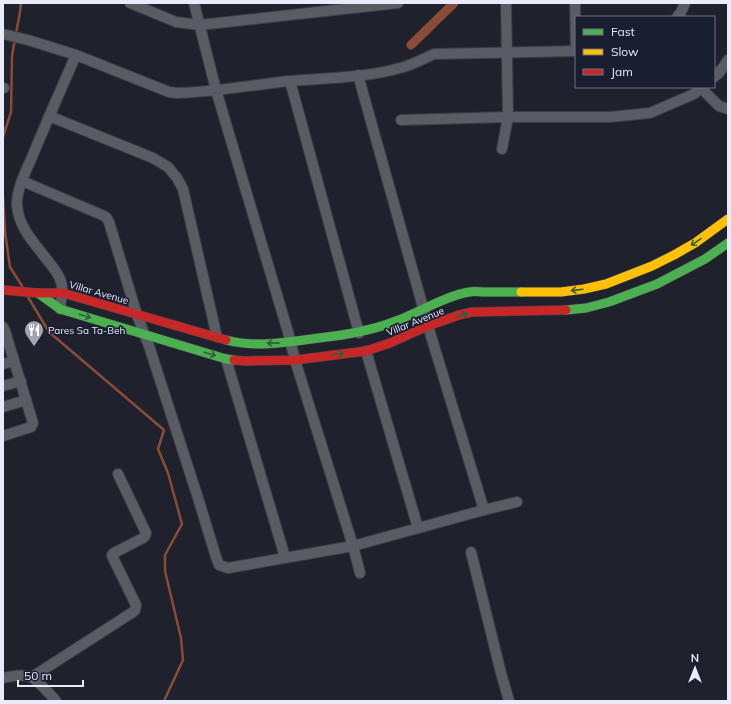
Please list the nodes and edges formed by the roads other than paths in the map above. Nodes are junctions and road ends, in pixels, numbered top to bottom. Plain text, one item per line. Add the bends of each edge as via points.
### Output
1 (130, 3) edge
2 (194, 3) edge
3 (398, 3) edge
4 (506, 3) edge
5 (575, 3) edge
6 (685, 3) edge
7 (575, 16) edge
8 (677, 16) edge
9 (200, 25) junction
10 (6, 35) edge
11 (575, 51) edge
12 (507, 52) junction
13 (76, 55) junction
14 (728, 60) edge
15 (358, 76) junction
16 (715, 76) edge
17 (290, 81) junction
18 (700, 88) edge
19 (702, 88) edge
20 (216, 90) junction
21 (728, 109) edge
22 (49, 116) junction
23 (508, 117) junction
24 (401, 120) dead end
25 (502, 149) dead end
26 (22, 181) junction
27 (728, 219) edge
28 (728, 243) edge
29 (3, 290) edge
30 (38, 293) junction
31 (63, 293) junction
32 (60, 309) junction
33 (423, 309) junction
34 (138, 314) junction
35 (428, 326) junction
36 (4, 330) edge
37 (359, 333) junction
38 (144, 334) junction
39 (217, 337) junction
40 (291, 342) junction
41 (366, 351) junction
42 (226, 359) junction
43 (295, 360) junction
44 (14, 361) junction
45 (3, 364) edge
46 (21, 381) junction
47 (3, 386) edge
48 (26, 400) junction
49 (3, 407) edge
50 (3, 436) edge
51 (118, 474) dead end
52 (517, 502) dead end
53 (484, 510) junction
54 (418, 528) junction
55 (353, 546) junction
56 (471, 552) dead end
57 (285, 558) junction
58 (360, 574) dead end
59 (32, 677) junction
60 (3, 678) edge
61 (56, 701) edge
62 (509, 701) edge

1 - 9 street via 176,22
2 - 9 street
3 - 9 street
4 - 12 street
5 - 7 street
6 - 8 street
9 - 20 street
10 - 13 street
11 - 12 street
12 - 15 street via 434,54 402,68
12 - 23 street
13 - 20 street via 169,92
13 - 22 street
14 - 16 street
15 - 17 street
15 - 33 street
17 - 20 street
17 - 37 street
18 - 23 street via 694,94 650,113 610,117
19 - 21 street via 719,106
20 - 40 street
22 - 26 street
22 - 39 street via 153,158 168,167 177,178 183,189
23 - 24 street
23 - 25 street
26 - 31 street via 17,195 22,224 53,267 61,282
26 - 34 street via 106,217
27 -> 33 main road, Villar Avenue via 674,255 606,284 562,292 469,292
35 -> 28 main road, Villar Avenue via 472,312 562,310 586,308 609,302 675,275
29 - 30 main road
30 - 31 main road, Villar Avenue
30 - 32 main road, Villar Avenue
31 - 32 street
31 - 34 main road, Villar Avenue
32 -> 38 main road, Villar Avenue
33 - 35 street
33 - 37 main road, Villar Avenue via 387,325
34 - 38 street
34 - 39 main road, Villar Avenue
35 - 41 main road, Villar Avenue
35 - 53 street
36 - 44 street
37 - 40 main road, Villar Avenue
38 -> 42 main road, Villar Avenue
38 - 57 street via 219,565 228,568
40 -> 39 main road, Villar Avenue via 246,344
40 - 43 street
43 -> 41 main road, Villar Avenue
41 - 54 street
42 - 43 main road, Villar Avenue
42 - 57 street
43 - 55 street
44 - 45 street
44 - 46 street
46 - 47 street
46 - 48 street
48 - 49 street
48 - 50 street via 32,426
51 - 59 street via 146,533 143,538 112,555 136,605 135,610
52 - 53 street
53 - 54 street
54 - 55 street
55 - 57 street
55 - 58 street
56 - 62 street
59 - 60 street
59 - 61 street

